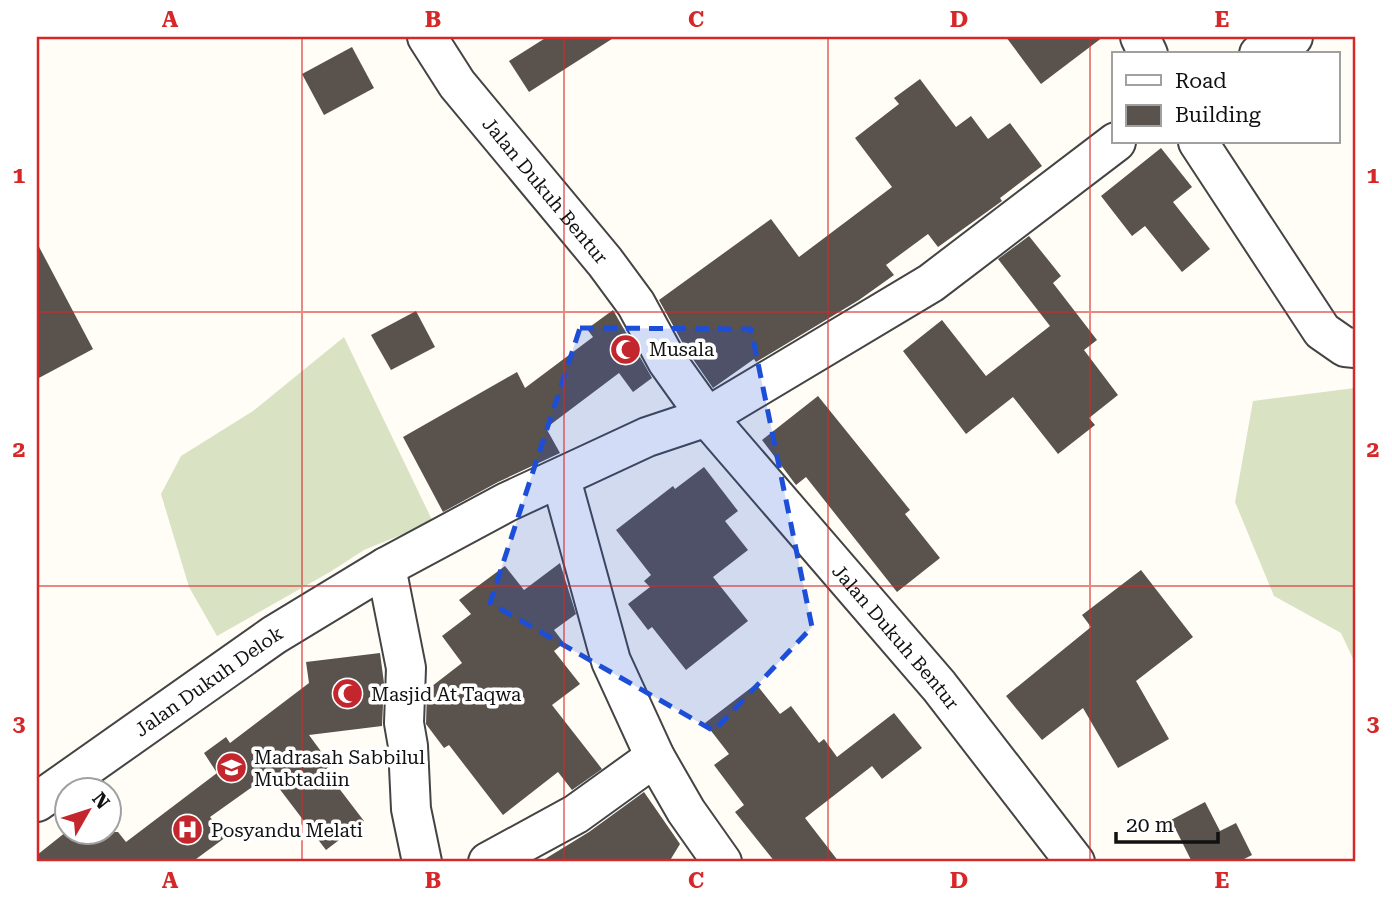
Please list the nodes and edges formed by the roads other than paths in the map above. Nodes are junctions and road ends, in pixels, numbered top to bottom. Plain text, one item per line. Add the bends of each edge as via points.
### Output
1 (427, 37) edge
2 (1293, 37) edge
3 (1263, 52) edge
4 (1113, 144) edge
5 (1199, 144) edge
6 (1355, 348) edge
7 (707, 417) junction
8 (561, 479) junction
9 (386, 567) junction
10 (655, 757) junction
11 (37, 803) edge
12 (422, 862) edge
13 (488, 862) edge
14 (722, 862) edge
15 (1075, 862) edge

1 - 7 street, Jalan Dukuh Bentur via 457,84 636,304 667,361
2 - 3 street
4 - 7 street via 931,283
5 - 6 street via 1322,331 1345,347
7 - 8 street, Jalan Dukuh Delok via 647,437
7 - 15 street, Jalan Dukuh Bentur via 939,685
8 - 9 street, Jalan Dukuh Delok via 507,502
8 - 10 street via 611,661
9 - 11 street, Jalan Dukuh Delok via 274,635
9 - 12 street via 407,668 404,723 411,809
10 - 13 street via 576,814
10 - 14 street

